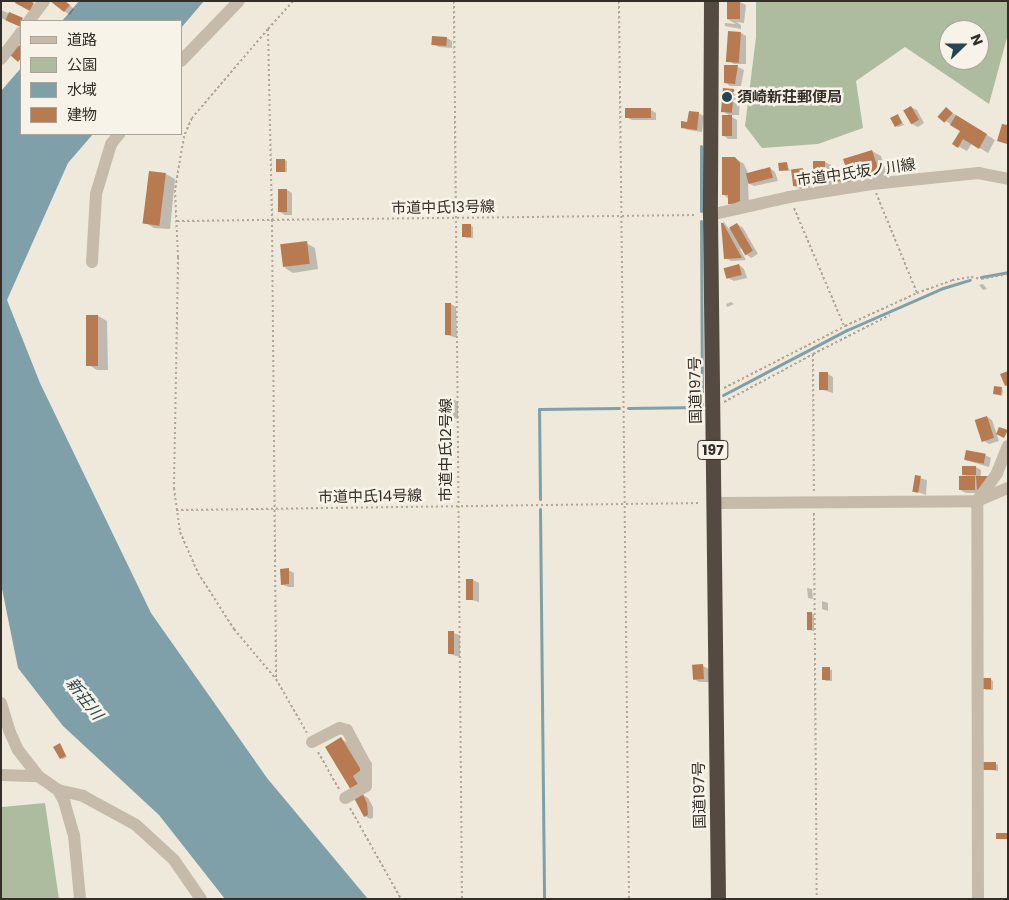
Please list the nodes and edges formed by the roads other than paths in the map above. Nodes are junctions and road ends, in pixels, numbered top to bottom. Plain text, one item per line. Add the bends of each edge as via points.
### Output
1 (44, 1) edge
2 (239, 1) edge
3 (711, 1) edge
4 (30, 20) edge
5 (20, 33) edge
6 (1, 59) edge
7 (182, 60) edge
8 (118, 135) edge
9 (1008, 179) edge
10 (710, 215) junction
11 (92, 262) dead end
12 (1008, 446) edge
13 (1008, 488) edge
14 (977, 501) junction
15 (713, 503) junction
16 (1, 703) edge
17 (312, 742) road end
18 (1, 775) edge
19 (38, 776) junction
20 (58, 790) junction
21 (345, 798) road end
22 (80, 899) edge
23 (201, 899) edge
24 (718, 899) edge
25 (978, 899) edge

1 - 4 street
2 - 7 street
3 - 10 highway, 国道197号 / 197
5 - 6 street
8 - 11 street via 108,152 96,194
9 - 10 street, 市道中氏坂ノ川線 via 978,173 872,184 789,197
10 - 15 highway, 国道197号 / 197
12 - 14 street via 997,473
13 - 14 street
14 - 15 street
14 - 25 street
15 - 24 highway, 国道197号 / 197
16 - 19 street via 14,742
17 - 21 street via 340,728 347,730 366,765 366,786
18 - 19 street
19 - 20 street
20 - 22 street via 72,823
20 - 23 street via 83,796 136,825 174,860

